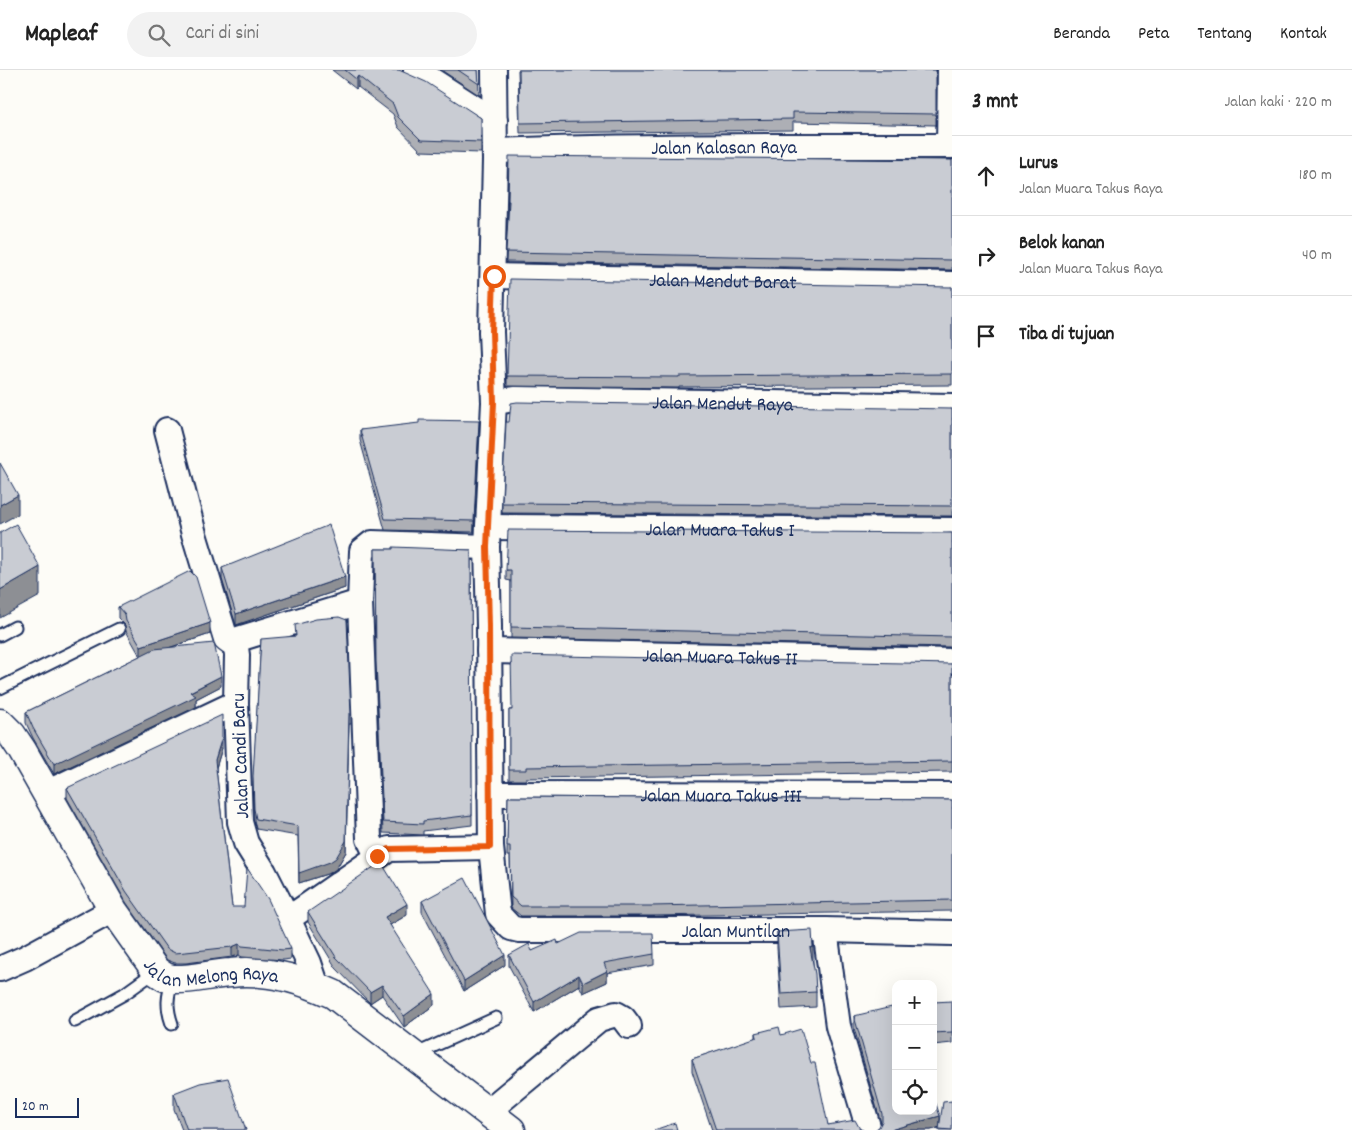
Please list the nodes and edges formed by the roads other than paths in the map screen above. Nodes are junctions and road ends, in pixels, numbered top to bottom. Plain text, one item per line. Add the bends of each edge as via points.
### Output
1 (416, 70) edge
2 (494, 70) edge
3 (950, 70) edge
4 (495, 121) junction
5 (951, 146) edge
6 (495, 151) junction
7 (494, 276) junction
8 (952, 284) edge
9 (494, 402) junction
10 (952, 406) edge
11 (167, 430) dead end
12 (952, 530) edge
13 (488, 537) junction
14 (360, 602) junction
15 (15, 627) dead end
16 (119, 630) dead end
17 (0, 635) edge
18 (235, 640) junction
19 (489, 651) junction
20 (952, 661) edge
21 (0, 688) edge
22 (236, 703) junction
23 (0, 723) edge
24 (46, 793) junction
25 (490, 794) junction
26 (952, 795) edge
27 (490, 847) junction
28 (377, 856) junction
29 (113, 910) junction
30 (288, 919) junction
31 (825, 930) junction
32 (952, 933) edge
33 (0, 969) edge
34 (165, 975) junction
35 (317, 987) junction
36 (496, 1018) dead end
37 (75, 1021) dead end
38 (172, 1024) dead end
39 (629, 1026) dead end
40 (413, 1056) junction
41 (487, 1112) junction
42 (510, 1130) edge
43 (869, 1130) edge

1 - 4 street
2 - 4 street
3 - 5 street
4 - 6 street
5 - 6 street, Jalan Kalasan Raya via 799,145
6 - 7 street
7 - 8 street, Jalan Mendut Barat
7 - 9 street
9 - 10 street, Jalan Mendut Raya via 516,399
9 - 13 street
11 - 18 street via 226,639 230,642
12 - 13 street, Jalan Muara Takus I
13 - 14 street, Jalan Muara Takus I via 372,543 362,551
13 - 19 street
14 - 18 street
14 - 28 street, Jalan Muara Takus I via 369,839
15 - 17 lane
16 - 21 lane
18 - 22 street, Jalan Candi Baru
19 - 20 street, Jalan Muara Takus II
19 - 25 street
22 - 24 street
22 - 30 street, Jalan Candi Baru via 240,822 246,843
23 - 24 main road, Jalan Melong Raya via 22,750
24 - 29 main road, Jalan Melong Raya
25 - 26 street, Jalan Muara Takus III
25 - 27 street
27 - 28 street via 389,849
27 - 31 street, Jalan Muntilan via 498,914 511,928 518,930
28 - 30 street
29 - 33 street
29 - 34 main road, Jalan Melong Raya
30 - 35 street, Jalan Candi Baru
31 - 32 street, Jalan Muntilan
31 - 43 street via 838,1026
34 - 35 main road, Jalan Melong Raya via 258,973 282,976
34 - 37 lane
34 - 38 lane via 169,992 167,1012
35 - 40 main road, Jalan Melong Raya via 333,994
36 - 40 lane
39 - 41 street via 616,1014 599,1019
40 - 41 main road, Jalan Melong Raya
41 - 42 main road, Jalan Melong Raya

